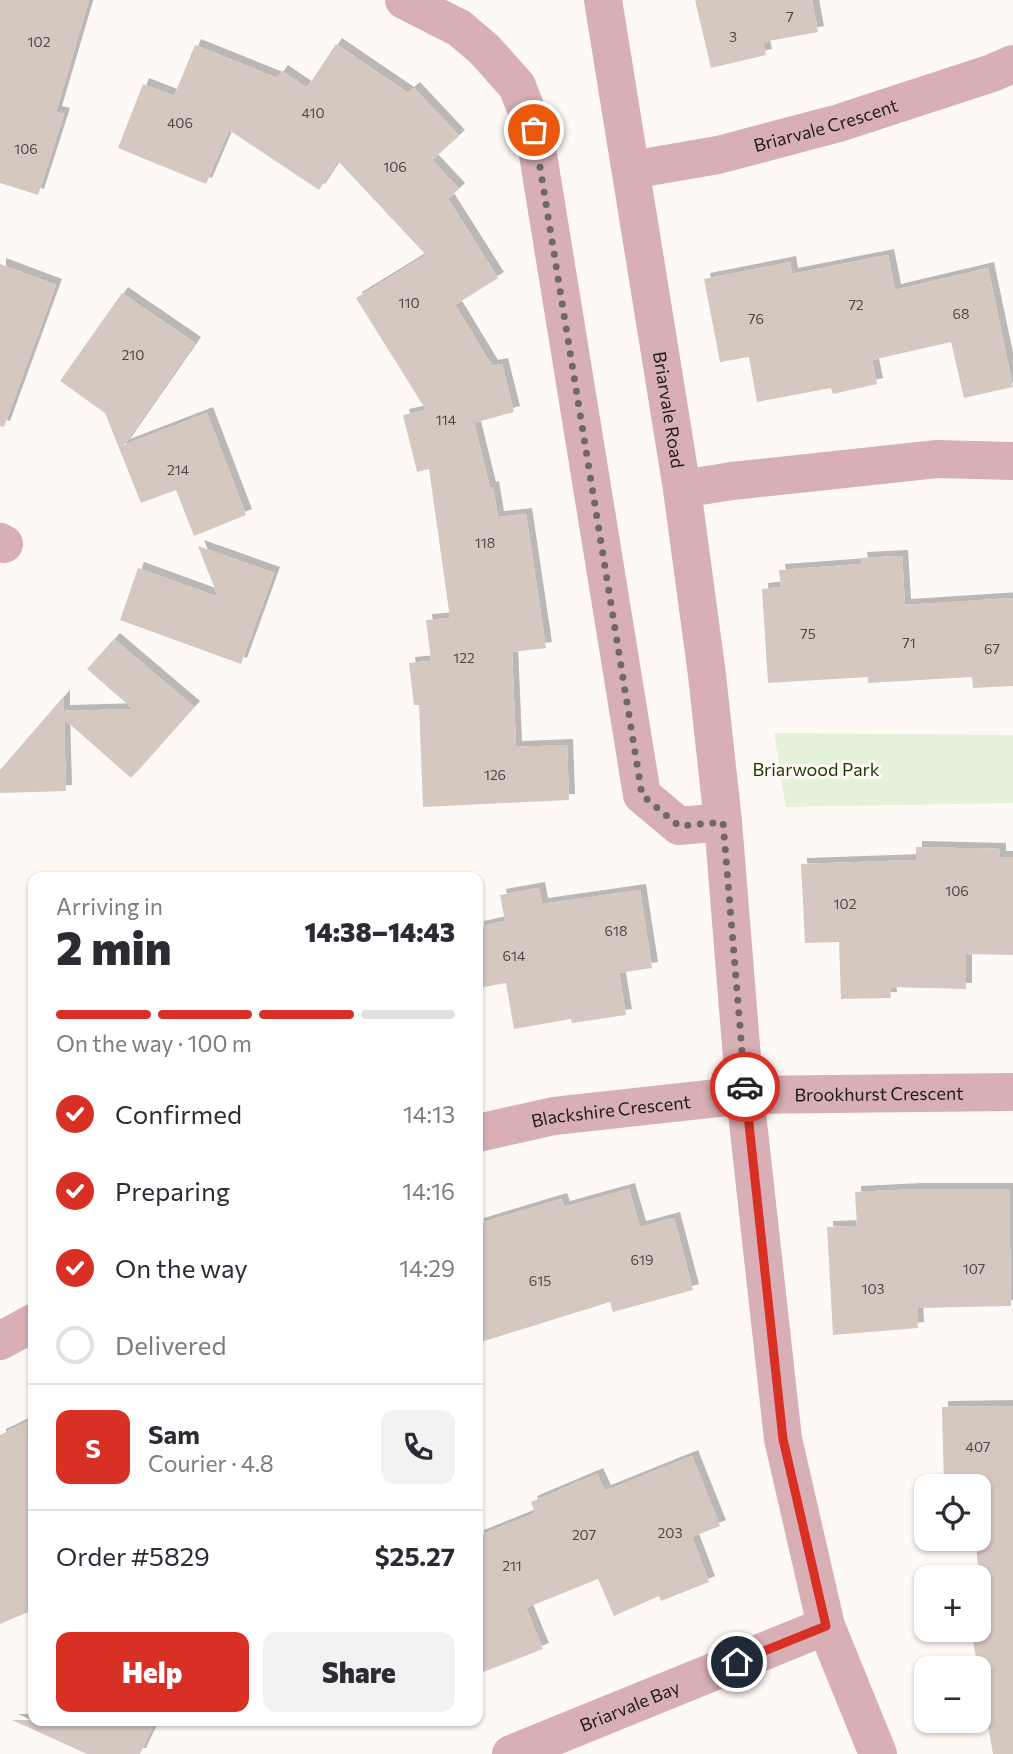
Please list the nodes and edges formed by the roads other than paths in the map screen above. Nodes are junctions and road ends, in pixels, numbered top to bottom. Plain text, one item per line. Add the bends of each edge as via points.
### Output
1 (404, 0) edge
2 (603, 0) edge
3 (1013, 64) edge
4 (631, 170) junction
5 (1013, 461) edge
6 (682, 489) junction
7 (723, 822) junction
8 (1013, 1091) edge
9 (745, 1095) junction
10 (483, 1132) edge
11 (28, 1326) edge
12 (0, 1341) edge
13 (826, 1626) junction
14 (512, 1754) edge
15 (878, 1754) edge

1 - 7 street via 459,28 484,50 516,86 534,130 642,795 679,826
2 - 4 street, Briarvale Road
3 - 4 street, Briarvale Crescent via 839,123 718,155
4 - 6 street, Briarvale Road
5 - 6 street via 937,459
6 - 7 street, Briarvale Road
7 - 9 street, Briarvale Road
8 - 9 street, Brookhurst Crescent
9 - 10 street, Blackshire Crescent via 555,1116
9 - 13 street, Briarvale Road via 783,1439
11 - 12 street
13 - 14 street, Briarvale Bay
13 - 15 street, Briarvale Road

